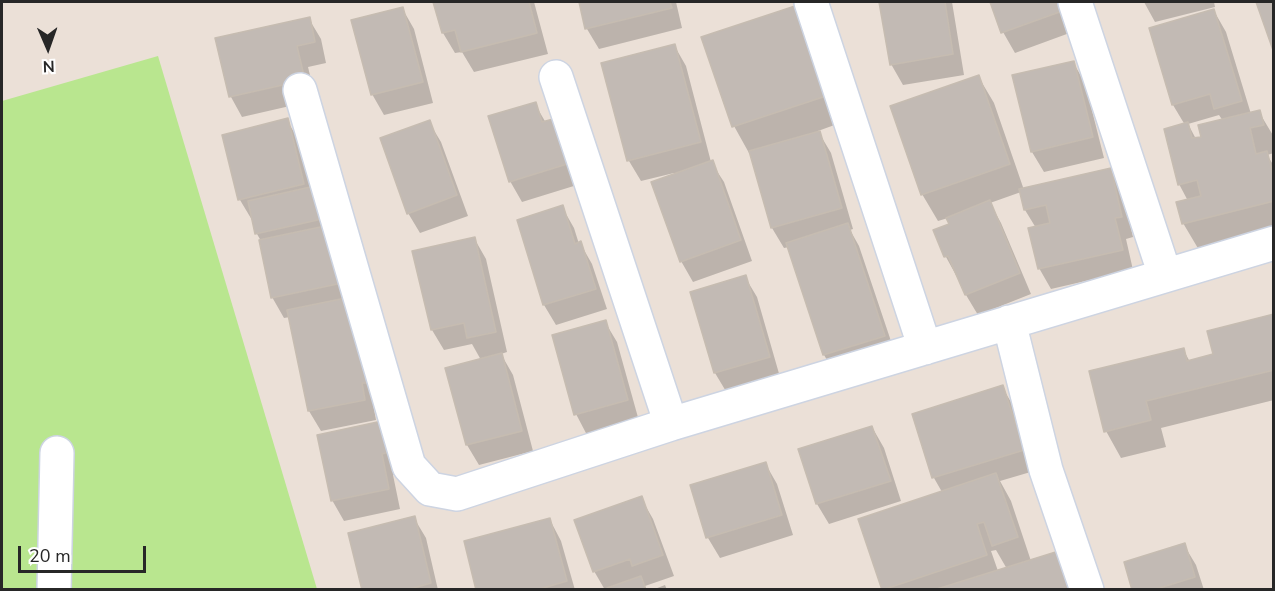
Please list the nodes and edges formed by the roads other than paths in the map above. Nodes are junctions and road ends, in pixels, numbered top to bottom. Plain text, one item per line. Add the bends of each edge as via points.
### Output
1 (811, 2) edge
2 (1075, 2) edge
3 (556, 77) dead end
4 (300, 90) dead end
5 (1274, 243) edge
6 (1165, 275) junction
7 (1009, 322) junction
8 (925, 348) junction
9 (670, 424) junction
10 (57, 453) dead end
11 (54, 590) edge
12 (1087, 590) edge

1 - 8 street
2 - 6 street
3 - 9 street
4 - 9 street via 409,466 430,489 457,494
5 - 6 street
6 - 7 street
7 - 8 street
7 - 12 street via 1046,470
8 - 9 street
10 - 11 street

